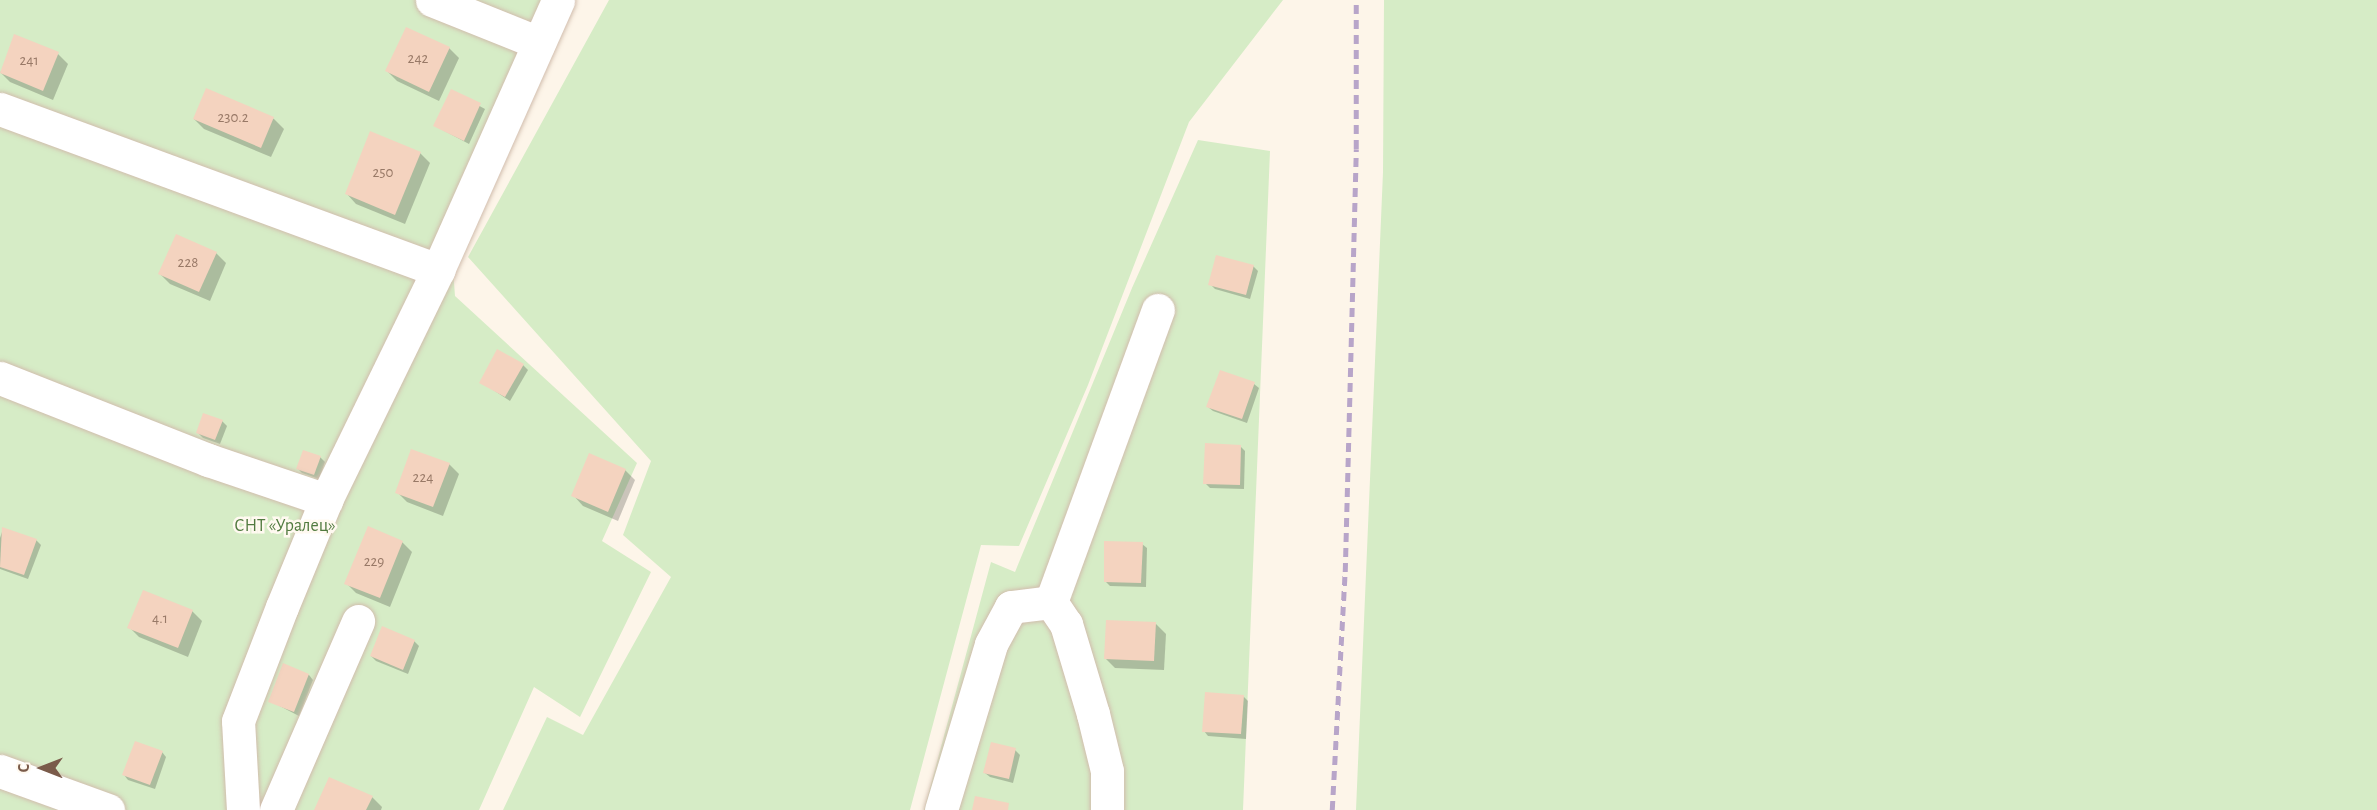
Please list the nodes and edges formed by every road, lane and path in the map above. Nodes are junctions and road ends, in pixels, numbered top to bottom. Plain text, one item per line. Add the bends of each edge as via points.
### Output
1 (432, 0) edge
2 (558, 0) edge
3 (539, 43) junction
4 (0, 109) edge
5 (438, 270) junction
6 (1158, 310) dead end
7 (0, 378) edge
8 (326, 500) junction
9 (1051, 602) junction
10 (358, 621) dead end
11 (0, 771) edge
12 (108, 810) edge
13 (243, 810) edge
14 (276, 810) edge
15 (941, 810) edge
16 (1107, 810) edge

1 - 3 lane
2 - 3 lane
3 - 5 lane
4 - 5 lane
5 - 8 lane
6 - 9 lane
7 - 8 lane via 208,460
8 - 13 lane via 238,721
9 - 15 lane via 1011,607 991,644
9 - 16 lane via 1066,624 1093,714 1107,771
10 - 14 lane
11 - 12 lane

